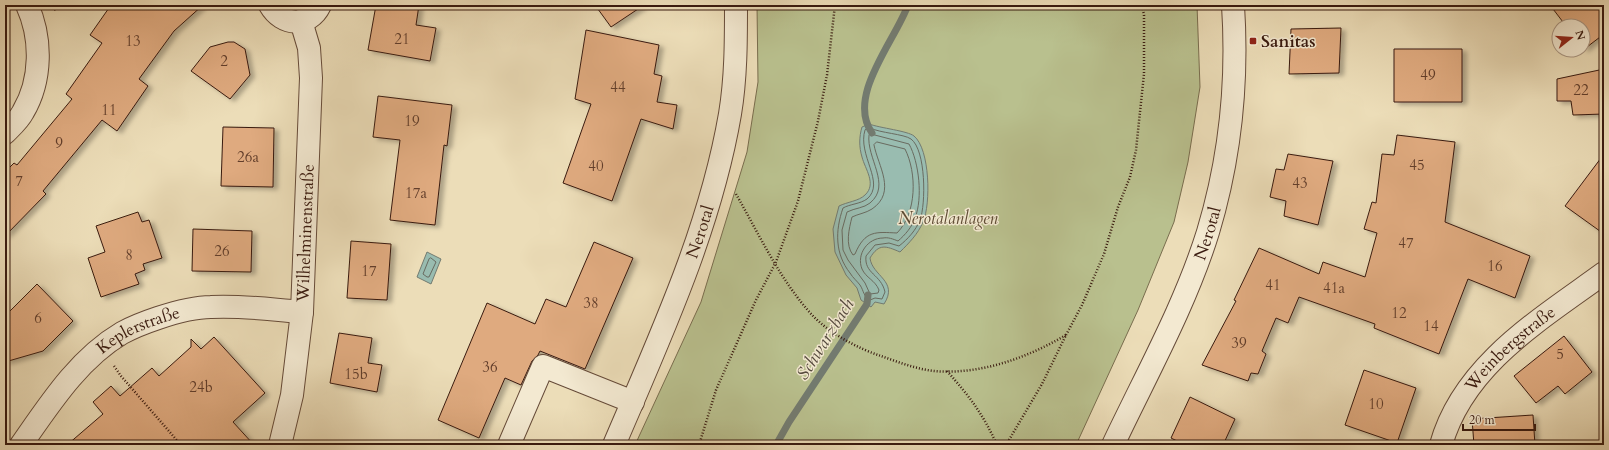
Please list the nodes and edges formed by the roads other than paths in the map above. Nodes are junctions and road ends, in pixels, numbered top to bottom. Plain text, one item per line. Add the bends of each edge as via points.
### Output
1 (27, 5) edge
2 (270, 5) edge
3 (320, 5) edge
4 (736, 5) edge
5 (1233, 5) edge
6 (301, 21) junction
7 (5, 133) edge
8 (1604, 273) edge
9 (302, 312) junction
10 (633, 402) junction
11 (21, 445) edge
12 (280, 445) edge
13 (509, 445) edge
14 (614, 445) edge
15 (1113, 445) edge
16 (1441, 445) edge

1 - 7 street via 38,51 38,69 23,112
2 - 6 street via 282,19 291,22
3 - 6 street via 315,13
4 - 10 street, Nerotal via 735,75 719,164 700,234 674,305
5 - 15 street, Nerotal via 1234,82 1230,125 1221,181 1208,232 1175,316
6 - 9 street, Wilhelminenstraße via 309,48 311,78
8 - 16 street, Weinbergstraße via 1512,342 1486,366 1467,389
9 - 11 street, Keplerstraße via 192,308 146,322 122,333 87,361 63,386
9 - 12 street, Wilhelminenstraße via 292,395
10 - 13 street via 543,366
10 - 14 street, Nerotal

